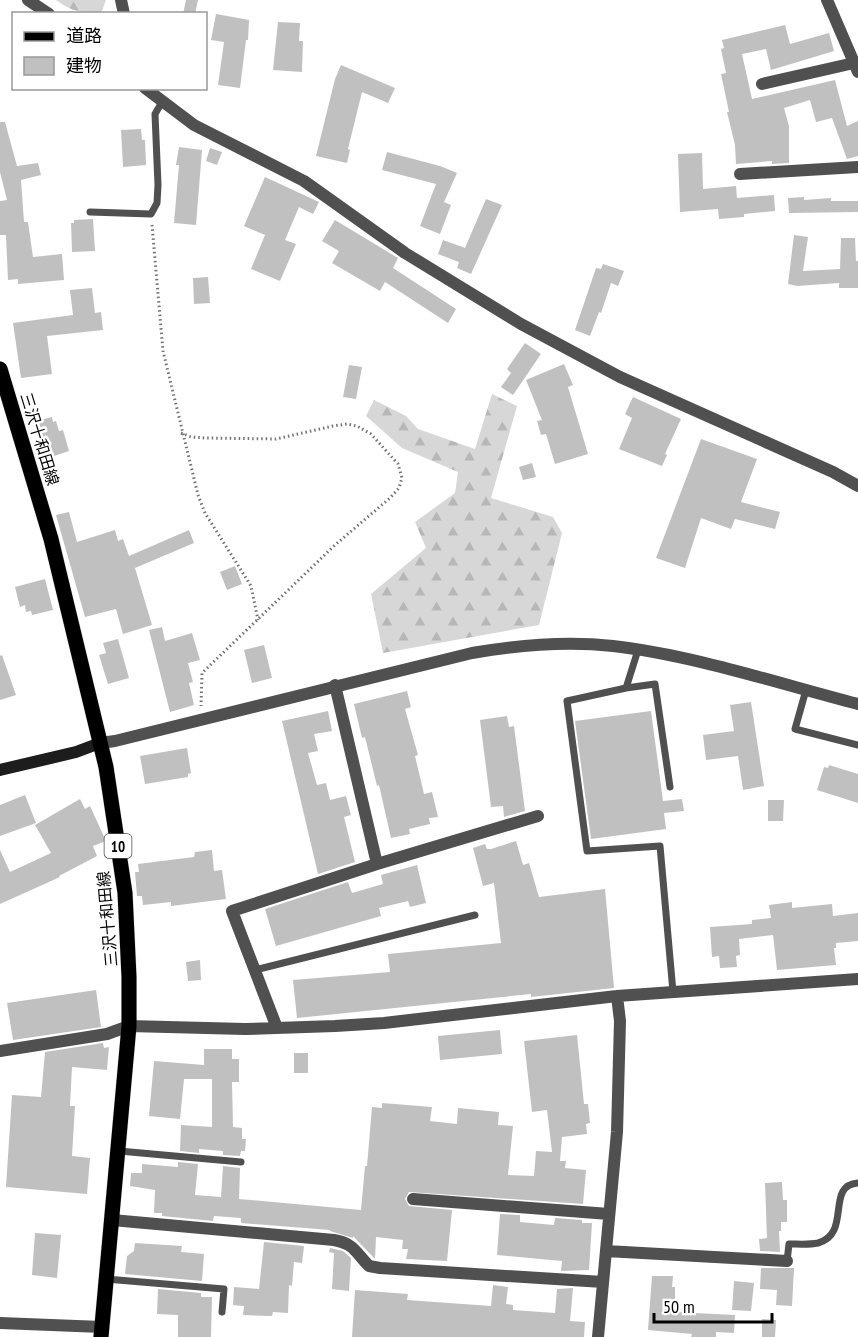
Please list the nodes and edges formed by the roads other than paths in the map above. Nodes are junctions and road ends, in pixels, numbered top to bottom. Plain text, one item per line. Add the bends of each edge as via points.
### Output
1 (28, 0) edge
2 (827, 0) edge
3 (46, 12) edge
4 (856, 68) edge
5 (762, 84) dead end
6 (147, 90) edge
7 (162, 102) junction
8 (858, 167) edge
9 (740, 174) dead end
10 (90, 212) dead end
11 (0, 369) edge
12 (858, 486) edge
13 (638, 650) junction
14 (335, 686) junction
15 (626, 688) junction
16 (806, 690) junction
17 (858, 704) edge
18 (100, 743) junction
19 (858, 745) edge
20 (0, 770) edge
21 (670, 787) dead end
22 (538, 816) dead end
23 (377, 864) junction
24 (475, 915) dead end
25 (255, 970) junction
26 (858, 979) edge
27 (673, 992) junction
28 (617, 996) junction
29 (129, 1026) junction
30 (277, 1028) junction
31 (0, 1051) edge
32 (119, 1151) junction
33 (241, 1162) dead end
34 (858, 1184) edge
35 (412, 1199) dead end
36 (609, 1214) junction
37 (111, 1221) junction
38 (606, 1251) junction
39 (787, 1261) joint
40 (106, 1279) junction
41 (603, 1282) junction
42 (222, 1312) dead end
43 (0, 1323) edge
44 (102, 1332) edge
45 (598, 1337) edge

1 - 3 street
2 - 4 street
4 - 5 street
6 - 7 street
7 - 10 lane via 155,114 158,184 157,203 151,214
7 - 12 street via 194,125 304,181 405,253 521,324 620,378
8 - 9 street
11 - 18 main road, 三沢十和田線 / 10 via 51,539
13 - 14 street via 562,644 513,646
13 - 15 lane
13 - 16 street
14 - 18 street
14 - 23 street
15 - 21 lane via 655,684
15 - 27 lane via 567,701 587,851 660,846
16 - 17 street
16 - 19 lane via 795,729
18 - 20 main road
18 - 29 main road, 三沢十和田線 / 10 via 124,893
22 - 23 street
23 - 25 street via 232,911
24 - 25 lane
25 - 30 street
26 - 27 street
27 - 28 street
28 - 30 street via 384,1023
28 - 36 street via 617,1121
29 - 30 street
29 - 31 street via 107,1034
29 - 32 main road, 三沢十和田線 / 10
32 - 33 lane
32 - 37 main road, 三沢十和田線 / 10
34 - 39 lane via 846,1187 841,1194 835,1230 828,1238 818,1243 789,1244
35 - 36 street
36 - 38 street
37 - 40 main road, 三沢十和田線 / 10
37 - 41 street via 334,1240 347,1243 369,1266 380,1268
38 - 39 street
38 - 41 street
40 - 42 lane via 224,1289
40 - 44 main road, 三沢十和田線 / 10
41 - 45 street
43 - 44 street

